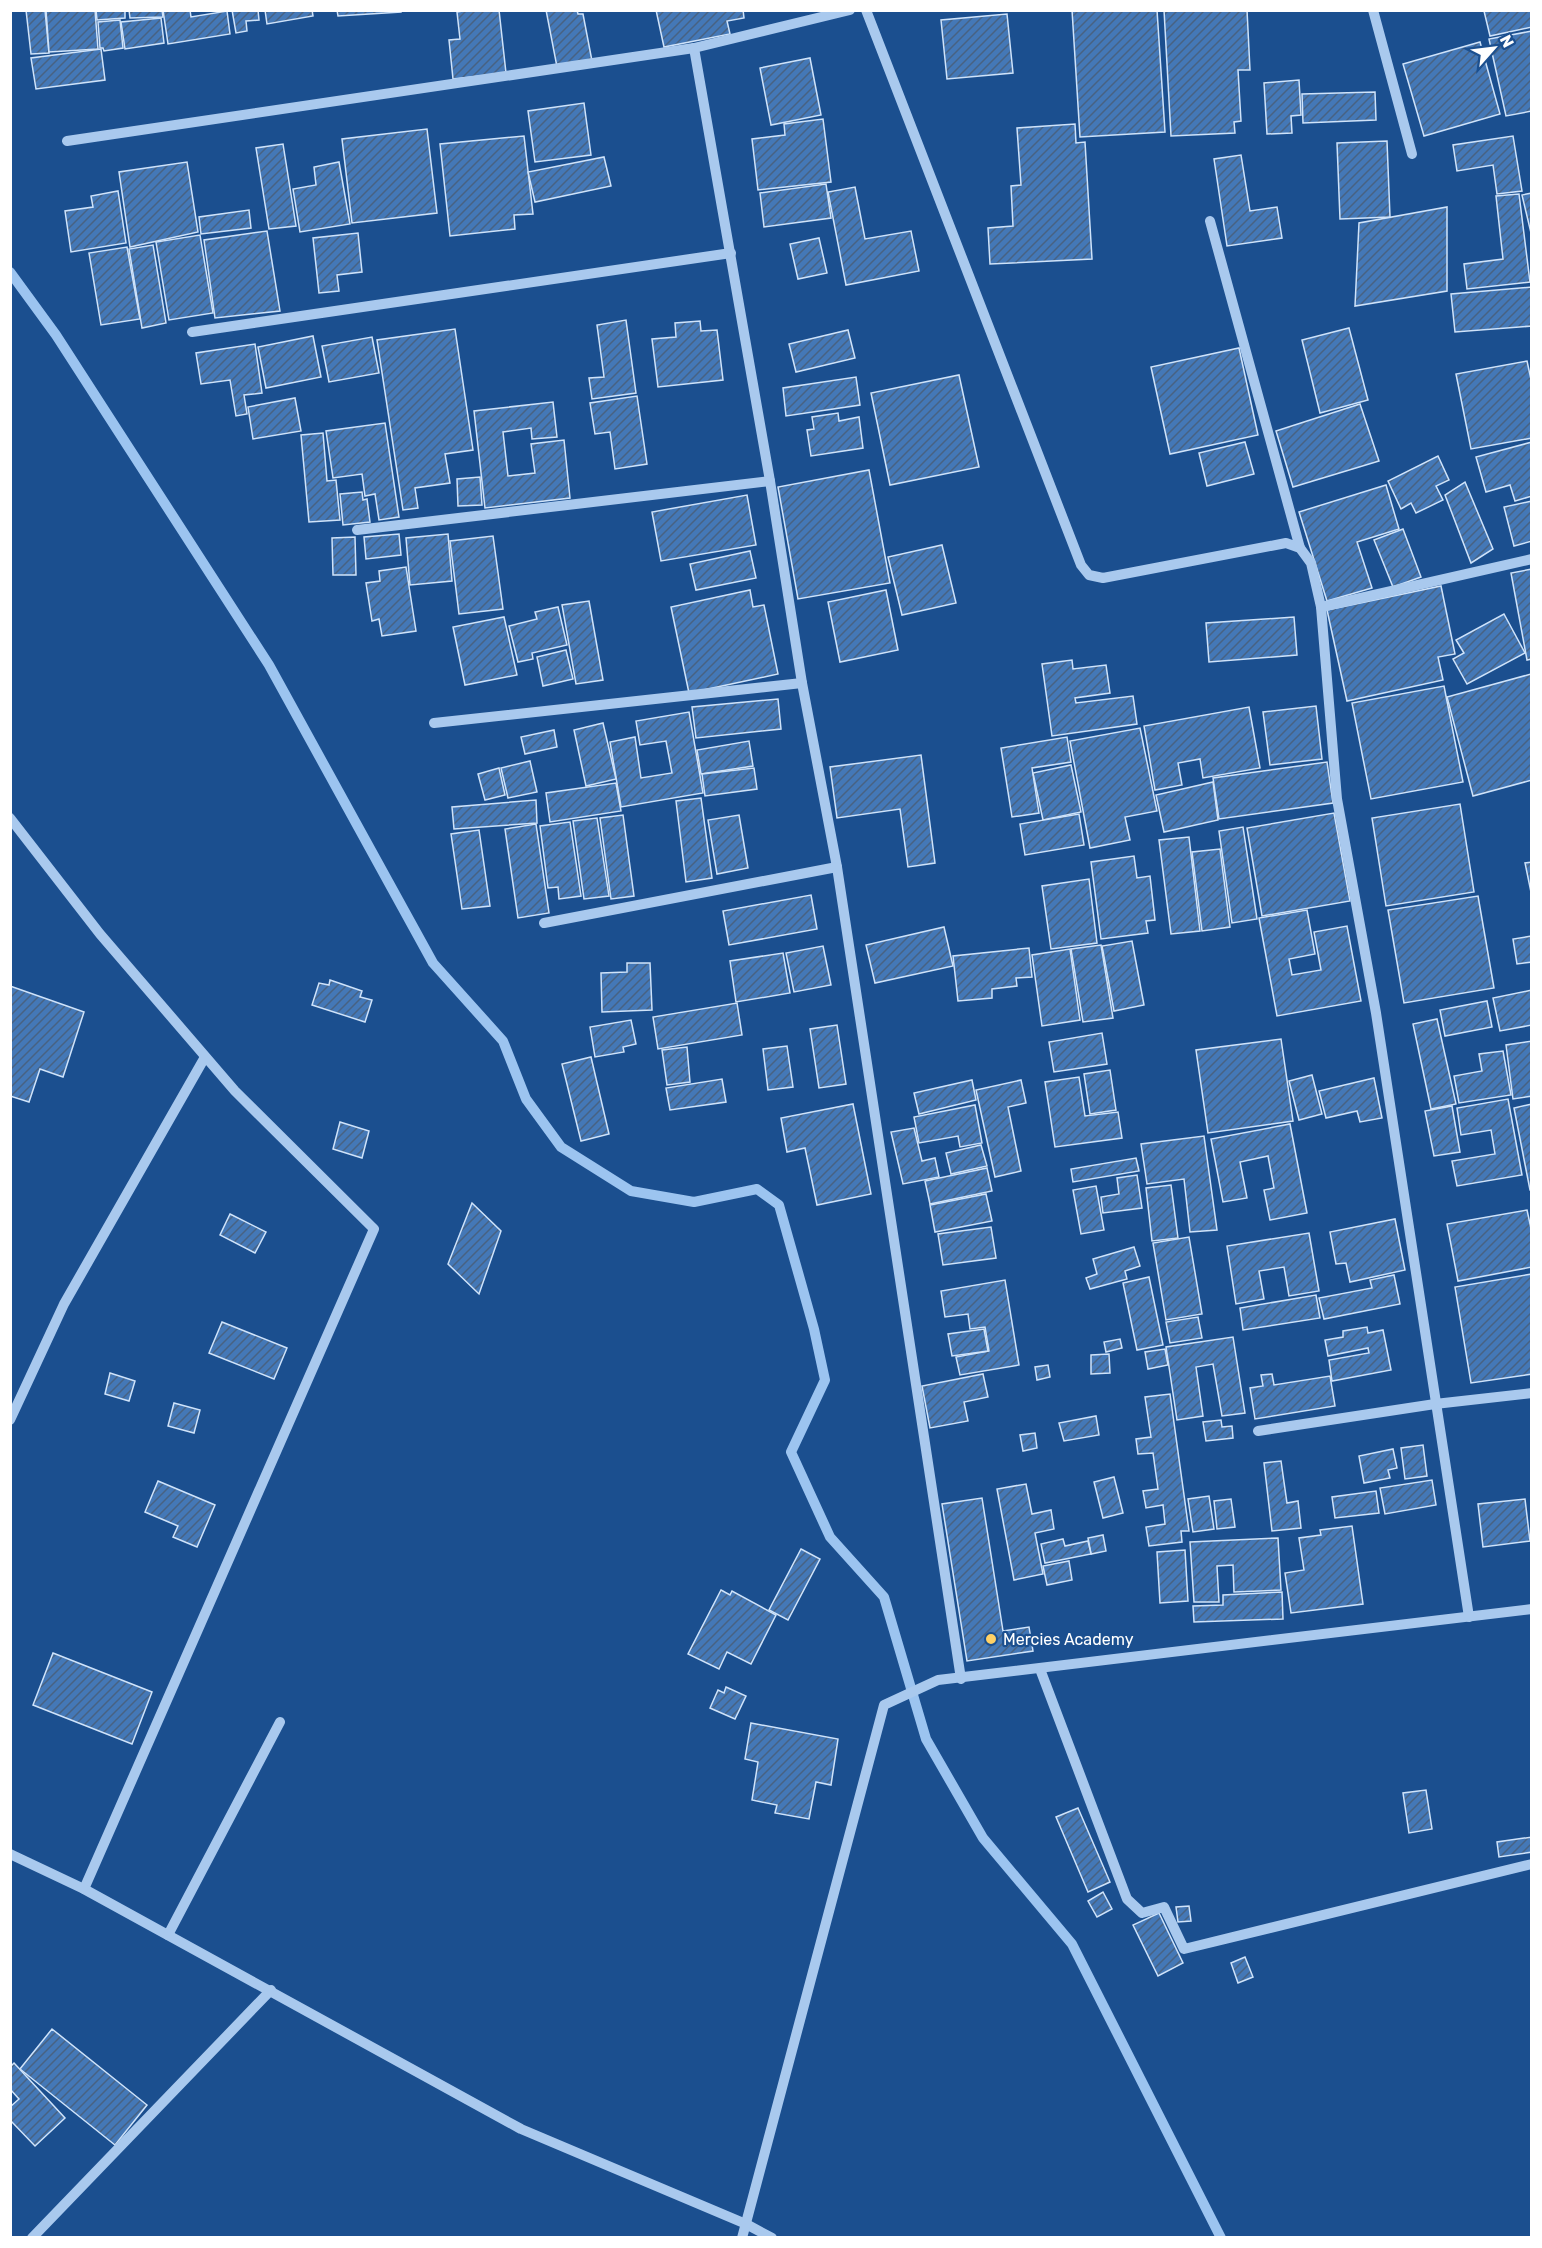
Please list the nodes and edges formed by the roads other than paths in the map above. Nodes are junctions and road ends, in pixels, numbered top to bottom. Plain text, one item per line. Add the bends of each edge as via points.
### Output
1 (850, 10) edge
2 (866, 10) edge
3 (1373, 10) edge
4 (694, 48) junction
5 (67, 141) dead end
6 (1412, 154) dead end
7 (1210, 221) dead end
8 (730, 253) junction
9 (192, 332) dead end
10 (770, 481) junction
11 (357, 530) dead end
12 (1300, 548) junction
13 (1532, 559) edge
14 (1321, 607) junction
15 (802, 683) junction
16 (434, 723) dead end
17 (10, 818) edge
18 (837, 867) junction
19 (544, 923) dead end
20 (205, 1057) junction
21 (1532, 1393) edge
22 (1436, 1404) junction
23 (10, 1420) edge
24 (1258, 1431) dead end
25 (1532, 1609) edge
26 (1468, 1617) junction
27 (1040, 1669) junction
28 (961, 1679) junction
29 (280, 1722) dead end
30 (10, 1854) edge
31 (1532, 1864) edge
32 (84, 1889) junction
33 (168, 1935) junction
34 (271, 1990) junction
35 (746, 2224) junction
36 (32, 2238) edge
37 (742, 2238) edge
38 (772, 2238) edge

1 - 4 street
2 - 12 street via 1081,565 1089,575 1103,578 1286,543
3 - 6 street
4 - 5 street
4 - 8 street
7 - 12 street
8 - 9 street
8 - 10 street
10 - 11 street
10 - 15 street
12 - 14 street via 1311,563
13 - 14 street
14 - 22 street via 1337,799 1376,1013
15 - 16 street
15 - 18 street
17 - 20 street via 100,934
18 - 19 street
18 - 28 street
20 - 23 street via 64,1304
20 - 32 street via 374,1229
21 - 22 street
22 - 24 street
22 - 26 street
25 - 26 street
26 - 27 street
27 - 28 street
27 - 31 street via 1127,1899 1142,1913 1164,1907 1184,1949
28 - 35 street via 938,1680 884,1705
29 - 33 street
30 - 32 street
32 - 33 street
33 - 34 street
34 - 35 street via 521,2129
34 - 36 street
35 - 37 street
35 - 38 street

